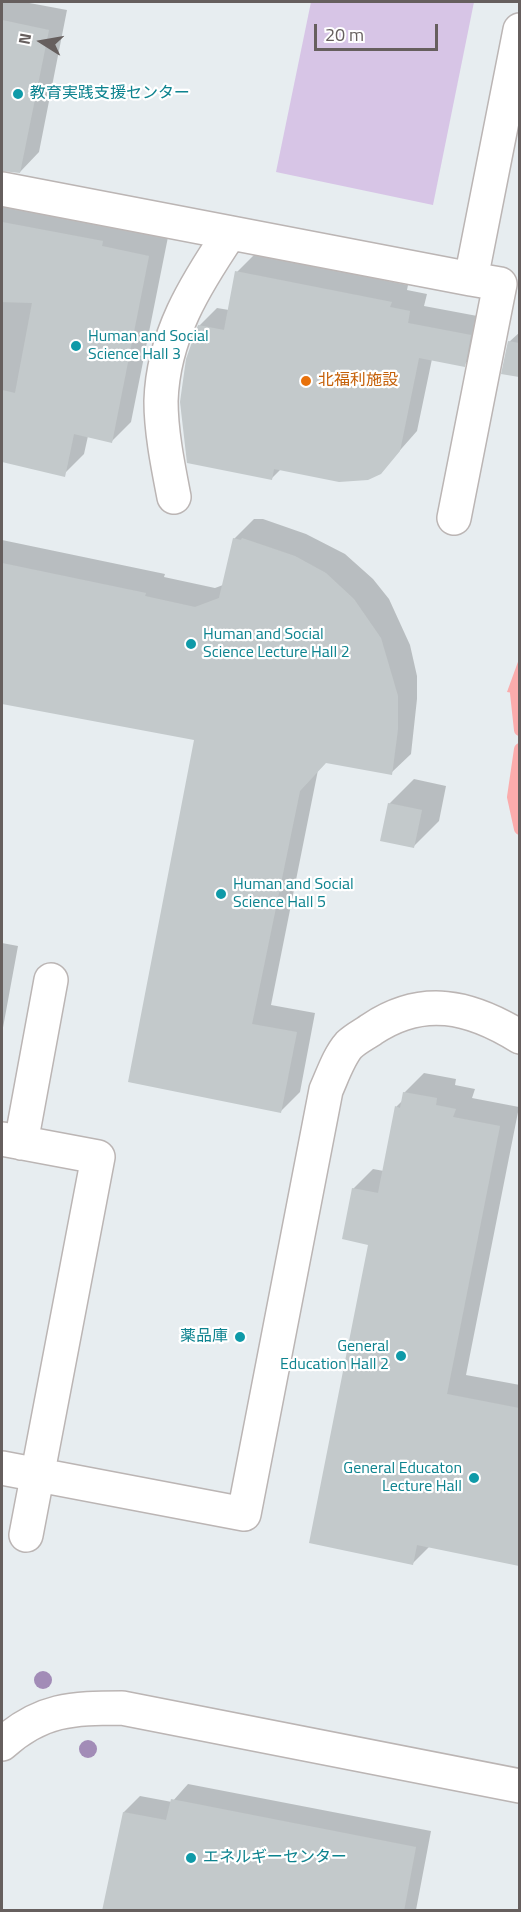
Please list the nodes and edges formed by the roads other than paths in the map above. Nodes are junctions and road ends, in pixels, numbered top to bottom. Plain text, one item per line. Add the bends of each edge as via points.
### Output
1 (519, 30) edge
2 (2, 189) edge
3 (230, 233) junction
4 (471, 279) junction
5 (174, 497) dead end
6 (454, 518) dead end
7 (51, 980) dead end
8 (519, 1037) edge
9 (11, 1141) edge
10 (2, 1468) edge
11 (38, 1474) junction
12 (26, 1535) dead end
13 (2, 1744) edge
14 (519, 1786) edge

1 - 4 lane
2 - 3 lane
3 - 4 lane
3 - 5 lane via 186,303 164,369 161,403
4 - 6 lane via 500,284
7 - 9 lane
8 - 11 lane via 492,1020 431,1007 388,1019 349,1045 326,1090 244,1514
9 - 11 lane via 98,1157
10 - 11 lane
11 - 12 lane
13 - 14 lane via 22,1726 70,1708 122,1708

